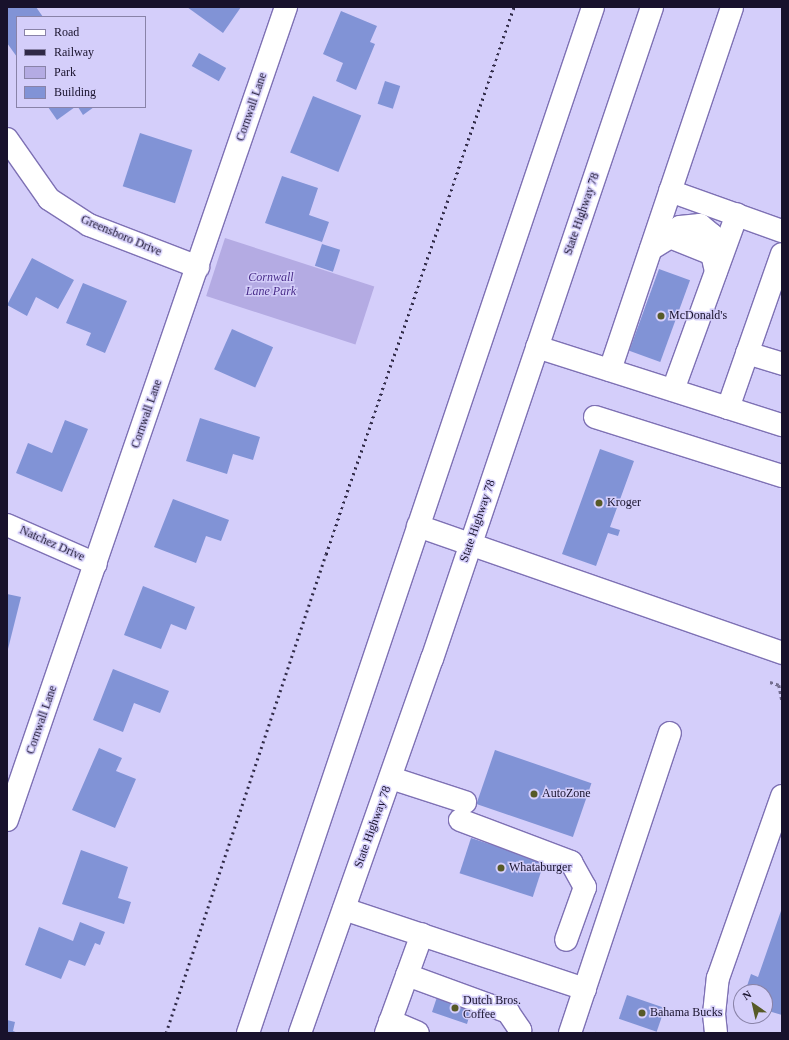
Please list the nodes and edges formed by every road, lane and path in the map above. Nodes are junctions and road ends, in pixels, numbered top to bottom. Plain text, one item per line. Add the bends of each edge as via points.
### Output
1 (286, 7) edge
2 (594, 7) edge
3 (652, 7) edge
4 (732, 7) edge
5 (7, 139) edge
6 (670, 191) junction
7 (737, 214) junction
8 (782, 231) edge
9 (651, 249) junction
10 (782, 254) edge
11 (714, 263) junction
12 (198, 267) junction
13 (774, 302) edge
14 (537, 347) junction
15 (747, 353) junction
16 (782, 364) edge
17 (610, 370) junction
18 (673, 390) junction
19 (728, 408) junction
20 (595, 417) dead end
21 (782, 425) edge
22 (782, 476) edge
23 (7, 525) edge
24 (418, 526) junction
25 (471, 543) junction
26 (96, 564) junction
27 (782, 653) edge
28 (770, 682) dead end
29 (780, 685) edge
30 (782, 701) edge
31 (670, 733) dead end
32 (390, 778) junction
33 (782, 796) edge
34 (7, 820) edge
35 (344, 909) junction
36 (422, 934) junction
37 (566, 940) dead end
38 (407, 975) junction
39 (585, 989) junction
40 (388, 1027) edge
41 (248, 1033) edge
42 (300, 1033) edge
43 (418, 1033) edge
44 (519, 1033) edge
45 (570, 1033) edge
46 (716, 1033) edge

1 - 12 main road, Cornwall Lane
2 - 24 main road
3 - 14 main road, State Highway 78
4 - 6 main road
5 - 12 main road, Greensboro Drive via 49,199 89,225
6 - 7 main road
6 - 9 main road
7 - 8 main road
7 - 11 main road
9 - 11 main road via 670,237
9 - 17 main road
10 - 13 main road
11 - 18 main road
12 - 26 main road, Cornwall Lane
13 - 15 main road
14 - 17 main road
14 - 25 main road, State Highway 78
15 - 16 main road
15 - 19 main road
17 - 18 main road
18 - 19 main road
19 - 21 main road
20 - 22 main road
23 - 26 main road, Natchez Drive
24 - 25 main road
24 - 41 main road
25 - 27 main road via 542,572
25 - 32 main road, State Highway 78
26 - 34 main road, Cornwall Lane
28 - 29 path
29 - 30 path
31 - 39 main road
32 - 35 main road, State Highway 78
32 - 37 main road via 571,862 585,887
33 - 46 main road via 718,978 714,1014
35 - 36 main road
35 - 42 main road, State Highway 78
36 - 38 main road
36 - 39 main road
38 - 40 main road
38 - 44 main road via 508,1012 520,1030
39 - 45 main road
40 - 43 main road

